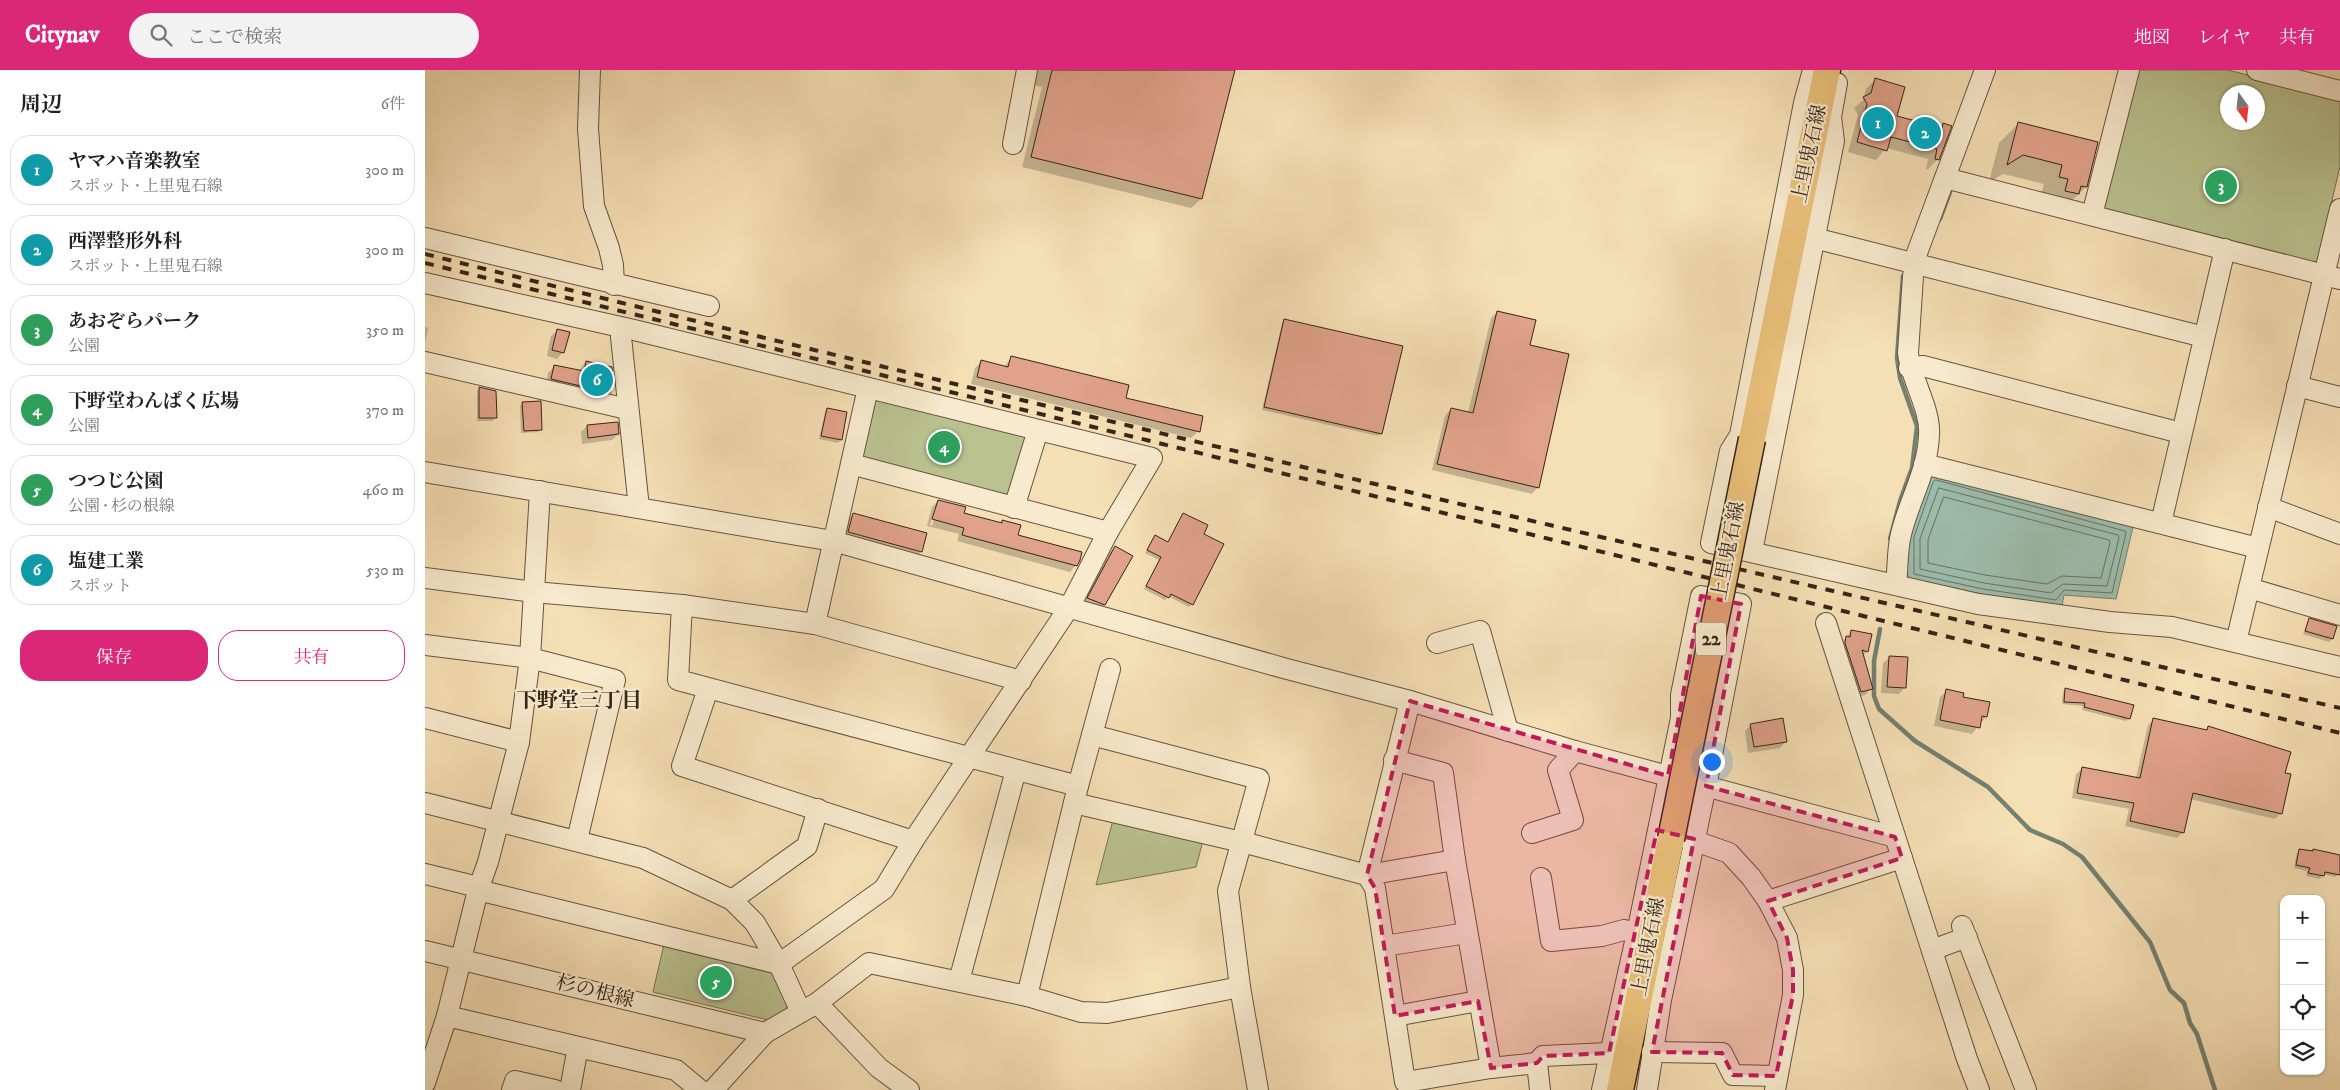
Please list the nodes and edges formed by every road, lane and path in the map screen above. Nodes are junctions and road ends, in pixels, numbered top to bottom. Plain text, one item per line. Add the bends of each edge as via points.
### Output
1 (590, 70) edge
2 (1027, 70) edge
3 (1813, 70) edge
4 (1827, 70) edge
5 (1839, 70) edge
6 (1985, 70) edge
7 (2129, 70) edge
8 (2257, 70) edge
9 (2340, 91) edge
10 (1013, 144) dead end
11 (1945, 178) junction
12 (2340, 209) edge
13 (2092, 216) junction
14 (425, 238) edge
15 (1815, 238) junction
16 (2225, 250) junction
17 (1914, 263) junction
18 (2332, 276) edge
19 (425, 283) edge
20 (614, 285) junction
21 (709, 306) dead end
22 (622, 329) junction
23 (2204, 337) junction
24 (425, 362) edge
25 (1909, 368) junction
26 (2297, 386) junction
27 (867, 388) junction
28 (2340, 397) edge
29 (627, 409) junction
30 (1038, 430) junction
31 (2181, 433) junction
32 (851, 464) junction
33 (1924, 464) junction
34 (425, 472) edge
35 (540, 491) junction
36 (2268, 507) junction
37 (639, 508) junction
38 (1014, 508) junction
39 (2161, 524) junction
40 (1108, 532) junction
41 (2340, 534) edge
42 (833, 541) junction
43 (2259, 548) junction
44 (1751, 552) junction
45 (425, 578) edge
46 (1896, 584) junction
47 (2249, 588) junction
48 (534, 592) junction
49 (682, 605) junction
50 (1070, 606) junction
51 (2340, 615) edge
52 (1826, 623) dead end
53 (815, 624) junction
54 (2236, 642) junction
55 (1437, 643) dead end
56 (425, 645) edge
57 (530, 658) junction
58 (2340, 668) edge
59 (1110, 669) dead end
60 (1021, 680) junction
61 (708, 689) junction
62 (1410, 701) junction
63 (425, 718) edge
64 (1508, 731) junction
65 (1093, 735) junction
66 (519, 742) junction
67 (1575, 751) junction
68 (970, 757) junction
69 (1394, 760) junction
70 (1016, 770) junction
71 (1668, 776) junction
72 (1706, 786) junction
73 (1076, 795) junction
74 (425, 803) edge
75 (818, 809) junction
76 (499, 822) junction
77 (1532, 832) dead end
78 (1674, 836) junction
79 (1895, 837) junction
80 (577, 840) junction
81 (913, 841) junction
82 (1243, 842) junction
83 (1902, 858) junction
84 (1455, 860) junction
85 (425, 874) edge
86 (1367, 875) junction
87 (1541, 878) dead end
88 (479, 890) junction
89 (731, 900) junction
90 (1769, 901) junction
91 (1467, 933) junction
92 (1637, 933) junction
93 (1384, 946) junction
94 (1931, 950) junction
95 (425, 951) edge
96 (461, 960) junction
97 (779, 964) junction
98 (959, 980) junction
99 (1240, 987) junction
100 (1027, 996) junction
101 (1478, 1000) junction
102 (809, 1007) junction
103 (447, 1016) junction
104 (1395, 1016) junction
105 (765, 1033) junction
106 (578, 1047) junction
107 (1652, 1052) junction
108 (1609, 1053) junction
109 (1537, 1063) junction
110 (1491, 1068) junction
111 (425, 1083) edge
112 (1775, 1083) edge
113 (512, 1090) edge
114 (555, 1090) edge
115 (570, 1090) edge
116 (700, 1090) edge
117 (713, 1090) edge
118 (909, 1090) edge
119 (1258, 1090) edge
120 (1540, 1090) edge
121 (1601, 1090) edge
122 (1620, 1090) edge
123 (1647, 1090) edge
124 (1979, 1090) edge
125 (2026, 1090) edge

1 - 20 street via 588,128 594,206 609,248
2 - 10 street
3 - 44 street via 1740,435 1729,456 1711,543
4 - 78 main road, 上里鬼石線 / 22, bridge
5 - 15 street via 1831,116 1834,141
6 - 11 street
7 - 13 street
8 - 9 street
11 - 13 street
11 - 17 street
12 - 18 street
13 - 16 street
14 - 20 street
15 - 17 street
15 - 44 street
16 - 18 street
16 - 23 street
17 - 23 street
17 - 25 street
18 - 26 street
19 - 22 street
20 - 21 street
22 - 27 street
22 - 29 street
23 - 31 street
24 - 29 street
25 - 31 street via 1923,366
25 - 33 street via 1930,434
26 - 28 street
26 - 36 street
27 - 30 street
27 - 32 street
29 - 37 street
30 - 38 street
30 - 40 street via 1152,458
31 - 39 street
32 - 38 street
32 - 42 street
33 - 39 street
33 - 46 street via 1901,535
34 - 35 street
35 - 37 street
35 - 48 street
36 - 41 street
36 - 43 street
37 - 42 street
38 - 40 street
39 - 43 street
40 - 50 street
42 - 50 street
42 - 53 street
43 - 47 street
44 - 46 street
45 - 48 street
46 - 54 street via 1978,604 2172,627
47 - 51 street
47 - 54 street
48 - 49 street
48 - 57 street
49 - 53 street
49 - 61 street via 677,680
50 - 60 street
50 - 62 street
52 - 79 street
53 - 60 street
54 - 58 street
55 - 64 street via 1480,631
56 - 57 street
57 - 66 street
57 - 80 street via 615,680
59 - 65 street
60 - 68 street
61 - 68 street
61 - 75 street via 682,766
62 - 64 street
62 - 69 street
63 - 66 street
64 - 67 street
65 - 73 street
65 - 82 street via 1259,779
66 - 76 street
67 - 71 street
67 - 77 street via 1558,770 1573,820
68 - 70 street
68 - 81 street
69 - 84 street via 1443,772
69 - 86 street
70 - 73 street
70 - 98 street
71 - 72 street
71 - 72 street via 1701,596 1741,604
71 - 78 street
72 - 78 street
72 - 79 street
73 - 82 street
73 - 100 street
74 - 76 street
75 - 81 street
75 - 89 street via 807,846
76 - 80 street
76 - 88 street
78 - 90 street via 1729,853
78 - 92 street
78 - 107 street
78 - 122 main road, 上里鬼石線 / 22
79 - 83 street
80 - 89 street via 643,858
81 - 97 street via 884,889
82 - 86 street
82 - 99 street via 1228,891
83 - 90 street
83 - 94 street
84 - 86 street
84 - 91 street
85 - 88 street
86 - 93 street via 1375,888
87 - 92 street via 1551,941 1601,936 1624,930
88 - 96 street
88 - 97 street
89 - 97 street via 755,923
90 - 112 street via 1787,938 1793,970 1793,996
91 - 93 street
91 - 101 street
92 - 108 street
93 - 104 street
94 - 124 street
94 - 125 street via 1965,932
95 - 96 street, 杉の根線
96 - 103 street
96 - 105 street, 杉の根線
97 - 102 street
98 - 100 street
98 - 102 street via 869,963
99 - 100 street via 1107,1013 1081,1012
99 - 119 street
101 - 104 street
101 - 110 street
102 - 105 street
102 - 118 street
103 - 106 street
103 - 111 street
104 - 110 street via 1405,1082
105 - 117 street
106 - 115 street
106 - 116 street via 676,1070
107 - 112 street via 1722,1053 1733,1075
107 - 123 street
108 - 109 street via 1543,1056
108 - 121 street
109 - 110 street
109 - 120 street
113 - 114 street via 515,1081

